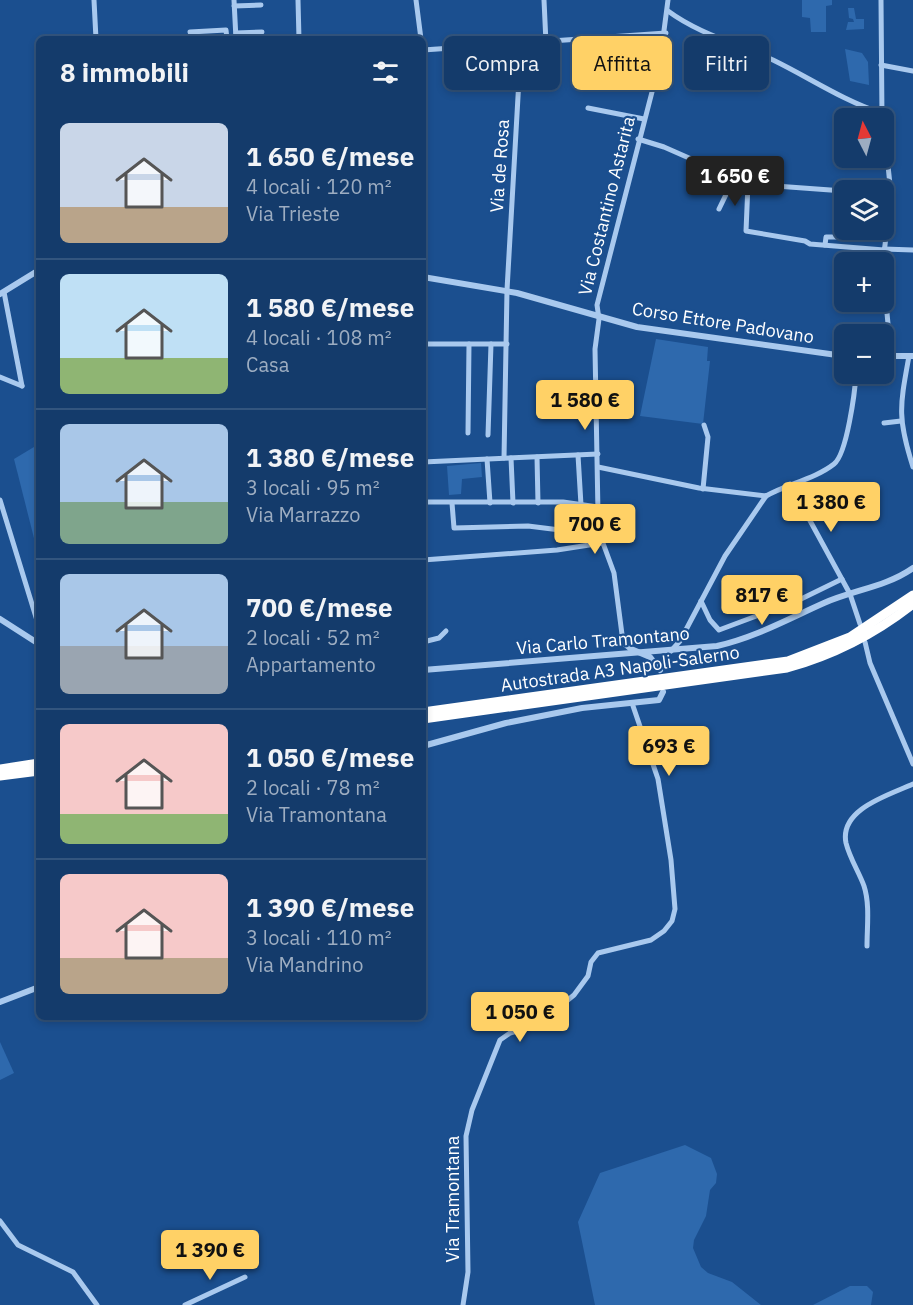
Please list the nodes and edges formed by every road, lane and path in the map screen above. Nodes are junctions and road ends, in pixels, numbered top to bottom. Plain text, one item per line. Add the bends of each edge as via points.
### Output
1 (94, 0) edge
2 (298, 0) edge
3 (416, 0) edge
4 (544, 0) edge
5 (668, 0) edge
6 (881, 0) edge
7 (234, 3) edge
8 (261, 4) dead end
9 (668, 11) junction
10 (190, 32) dead end
11 (262, 32) dead end
12 (666, 33) junction
13 (96, 36) edge
14 (227, 36) edge
15 (236, 36) edge
16 (299, 36) edge
17 (421, 36) edge
18 (546, 36) edge
19 (560, 42) edge
20 (444, 49) edge
21 (426, 50) edge
22 (881, 65) junction
23 (913, 71) edge
24 (518, 90) edge
25 (588, 108) dead end
26 (864, 108) edge
27 (882, 108) edge
28 (644, 119) junction
29 (638, 139) junction
30 (734, 178) junction
31 (748, 184) junction
32 (834, 189) edge
33 (719, 209) dead end
34 (834, 237) edge
35 (885, 240) edge
36 (825, 245) junction
37 (884, 250) junction
38 (913, 250) edge
39 (36, 272) edge
40 (426, 277) edge
41 (507, 290) junction
42 (2, 293) edge
43 (597, 313) junction
44 (426, 344) edge
45 (469, 344) junction
46 (491, 344) junction
47 (507, 344) junction
48 (834, 355) edge
49 (894, 356) edge
50 (911, 356) edge
51 (0, 377) edge
52 (855, 384) edge
53 (901, 421) junction
54 (884, 423) dead end
55 (704, 425) dead end
56 (468, 433) dead end
57 (488, 435) dead end
58 (598, 454) junction
59 (578, 455) junction
60 (537, 457) junction
61 (504, 458) junction
62 (511, 458) junction
63 (488, 459) junction
64 (426, 462) edge
65 (598, 467) junction
66 (913, 467) edge
67 (790, 484) junction
68 (699, 488) junction
69 (766, 496) junction
70 (0, 500) edge
71 (426, 502) edge
72 (538, 502) junction
73 (452, 503) junction
74 (490, 503) junction
75 (513, 503) junction
76 (581, 505) junction
77 (598, 507) junction
78 (600, 536) junction
79 (602, 543) junction
80 (426, 560) edge
81 (913, 568) edge
82 (842, 579) junction
83 (850, 594) junction
84 (913, 595) edge
85 (701, 601) junction
86 (913, 604) edge
87 (0, 619) edge
88 (36, 619) edge
89 (860, 624) dead end
90 (446, 630) dead end
91 (426, 641) edge
92 (36, 642) edge
93 (623, 642) junction
94 (865, 642) dead end
95 (671, 651) junction
96 (653, 652) junction
97 (661, 652) junction
98 (642, 653) junction
99 (624, 654) junction
100 (610, 656) junction
101 (657, 662) junction
102 (426, 670) edge
103 (663, 692) dead end
104 (632, 703) junction
105 (426, 712) edge
106 (426, 719) edge
107 (426, 745) edge
108 (36, 763) edge
109 (913, 764) edge
110 (0, 769) edge
111 (36, 771) edge
112 (0, 776) edge
113 (913, 784) edge
114 (867, 946) dead end
115 (36, 988) edge
116 (0, 1002) edge
117 (0, 1221) edge
118 (245, 1277) dead end
119 (97, 1305) edge
120 (185, 1305) edge
121 (463, 1305) edge

1 - 13 street
2 - 16 street
3 - 17 street
4 - 18 street
5 - 9 street, Via Costantino Astarita
6 - 22 street
7 - 8 street
7 - 15 street
9 - 12 street, Via Costantino Astarita
9 - 26 street
10 - 14 street via 226,30
11 - 15 street
12 - 19 street
12 - 28 street, Via Costantino Astarita
20 - 21 street
22 - 23 street
22 - 27 street
24 - 41 street, Via de Rosa
25 - 28 street
28 - 29 street, Via Costantino Astarita
29 - 30 street
29 - 43 street, Via Costantino Astarita
30 - 31 street
30 - 33 street
31 - 32 street
31 - 36 street via 746,231
34 - 36 street via 826,237
35 - 37 street
36 - 37 street
37 - 38 street
39 - 42 street
40 - 41 street, Corso Ettore Padovano
41 - 43 street, Corso Ettore Padovano
41 - 47 street, Via de Rosa
42 - 51 street via 21,386
43 - 48 street, Corso Ettore Padovano via 638,327
43 - 58 street, Via Costantino Astarita
44 - 45 street
45 - 46 street
45 - 56 street
46 - 47 street
46 - 57 street
47 - 61 street, Via de Rosa
49 - 50 street
50 - 53 street via 900,399
52 - 67 street via 840,458
53 - 54 street
53 - 66 street
55 - 68 street via 708,437
58 - 59 street
58 - 65 street, Via Costantino Astarita
59 - 60 street
59 - 76 street
60 - 62 street
60 - 72 street
61 - 62 street
61 - 63 street
62 - 75 street
63 - 64 street
63 - 74 street
65 - 68 street
65 - 77 street, Via Costantino Astarita
67 - 69 street
67 - 82 street
68 - 69 street
69 - 85 street via 730,548
70 - 88 street
71 - 73 street
72 - 75 street
72 - 76 street
73 - 74 street
73 - 78 street via 454,528 528,526
74 - 75 street
76 - 77 street
77 - 78 street, Via Costantino Astarita
78 - 79 street, Via Costantino Astarita
79 - 80 street
79 - 93 street, Via Costantino Astarita via 614,573
81 - 83 street, Via Carlo Tramontano via 900,577
82 - 83 street
82 - 85 street via 719,630
83 - 89 street
83 - 95 street, Via Carlo Tramontano via 742,641
84 - 105 highway, Autostrada A3 Napoli-Salerno via 850,637 788,661
85 - 95 street
86 - 106 highway, Autostrada A3 Napoli-Salerno via 852,644 787,669
87 - 92 street
90 - 91 street via 440,638
93 - 98 street
93 - 99 street
93 - 100 street via 619,651
94 - 109 street via 870,663
95 - 97 street, Via Carlo Tramontano
96 - 97 street, Via Carlo Tramontano
96 - 98 street, Via Carlo Tramontano
96 - 101 street
97 - 101 street
98 - 99 street, Via Carlo Tramontano
98 - 101 street via 650,657 661,673
99 - 100 street, Via Carlo Tramontano
100 - 102 street, Via Carlo Tramontano
103 - 104 street via 659,700
104 - 107 street via 506,723
104 - 121 street, Via Tramontana via 658,779 671,862 675,909 672,921 651,940 598,953 574,995 536,1026 500,1040 472,1110 466,1136 468,1272
108 - 110 highway
111 - 112 highway
113 - 114 street via 874,802 852,817 847,826 846,841 867,899
115 - 116 street
117 - 119 street via 18,1245 73,1272
118 - 120 street

